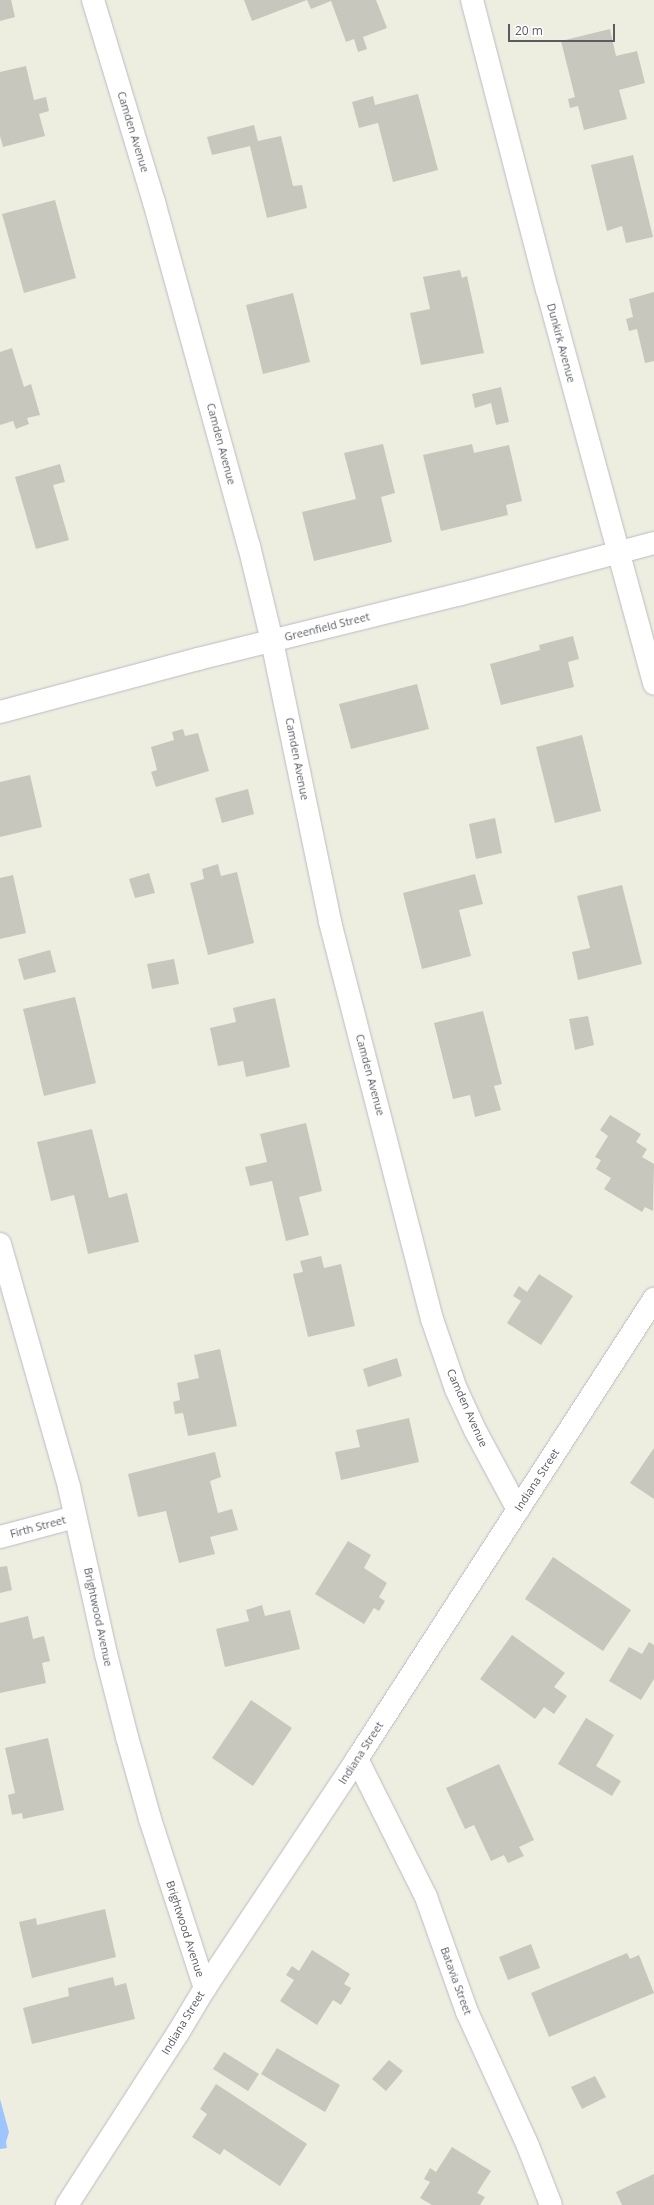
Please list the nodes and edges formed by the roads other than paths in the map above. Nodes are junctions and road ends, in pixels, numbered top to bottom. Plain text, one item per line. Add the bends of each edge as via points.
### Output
1 (94, 0) edge
2 (472, 0) edge
3 (654, 544) edge
4 (617, 553) junction
5 (272, 640) junction
6 (654, 684) edge
7 (0, 712) edge
8 (0, 1244) edge
9 (654, 1299) edge
10 (518, 1510) junction
11 (75, 1517) junction
12 (0, 1537) edge
13 (357, 1759) junction
14 (204, 1988) junction
15 (67, 2205) edge
16 (551, 2205) edge

1 - 5 street, Camden Avenue via 156,209 223,450
2 - 4 street, Dunkirk Avenue
3 - 4 street, Greenfield Street
4 - 5 street, Greenfield Street
4 - 6 street, Dunkirk Avenue
5 - 7 street, Greenfield Street
5 - 10 street, Camden Avenue via 330,922 432,1319 459,1396
8 - 11 street, Brightwood Avenue
9 - 10 street, Indiana Street
10 - 13 street, Indiana Street
11 - 12 street, Firth Street
11 - 14 street, Brightwood Avenue via 127,1737
13 - 14 street, Indiana Street
13 - 16 street, Batavia Street via 426,1897 467,2012 528,2146
14 - 15 street, Indiana Street via 178,2033

